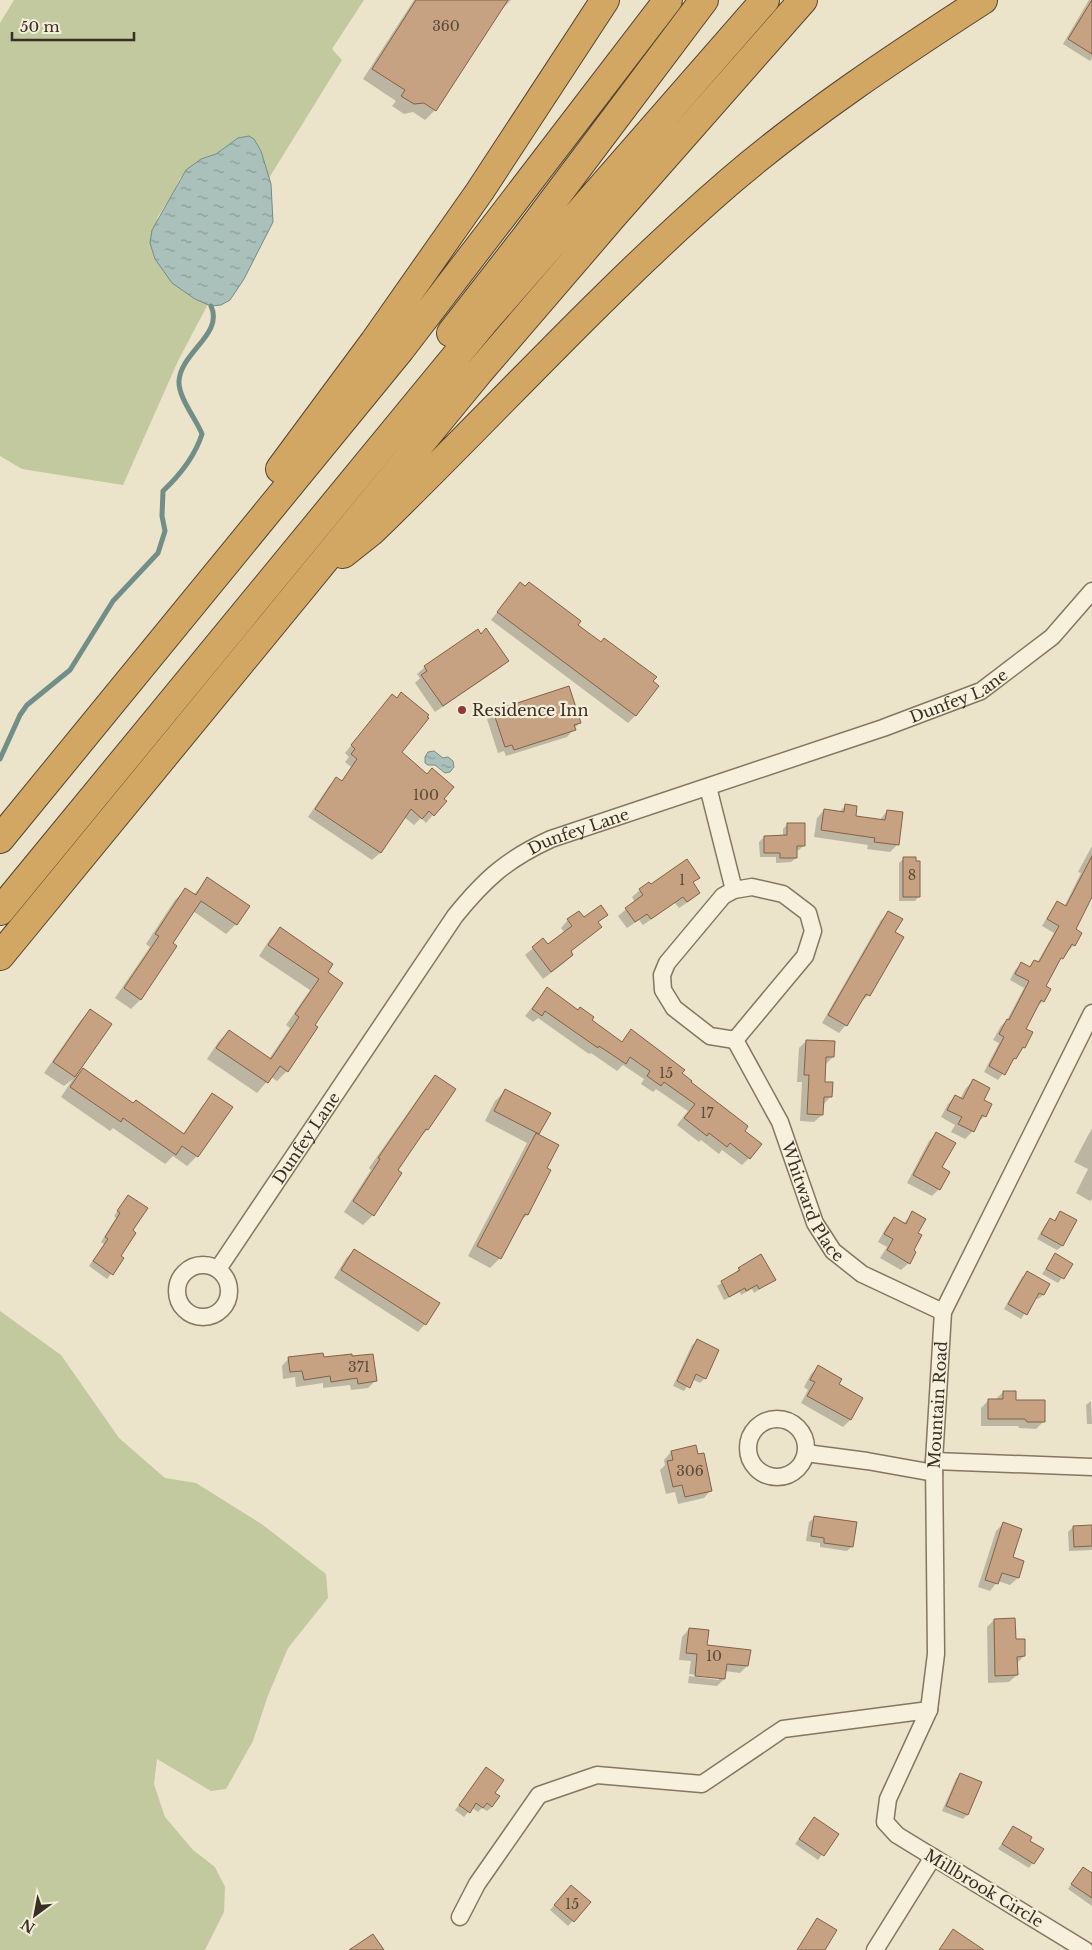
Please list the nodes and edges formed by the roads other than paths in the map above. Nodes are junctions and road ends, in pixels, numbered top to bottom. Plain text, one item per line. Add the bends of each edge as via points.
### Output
1 (605, 0) edge
2 (668, 0) edge
3 (704, 0) edge
4 (765, 0) edge
5 (803, 0) edge
6 (983, 0) edge
7 (313, 574) junction
8 (213, 579) junction
9 (1092, 591) edge
10 (708, 787) junction
11 (0, 839) edge
12 (0, 885) edge
13 (734, 890) junction
14 (0, 911) edge
15 (0, 956) edge
16 (1092, 1013) edge
17 (735, 1040) junction
18 (218, 1269) dead end
19 (943, 1312) junction
20 (806, 1453) dead end
21 (934, 1467) junction
22 (1092, 1467) edge
23 (929, 1710) junction
24 (885, 1822) joint
25 (933, 1857) junction
26 (460, 1917) dead end
27 (875, 1950) edge
28 (1085, 1950) edge

1 - 8 highway via 447,238 246,513 227,545
2 - 8 highway via 430,312
3 - 12 highway via 439,348
4 - 14 highway via 476,331
5 - 7 highway via 528,314
6 - 7 highway via 856,85 728,183 624,279 372,532
7 - 15 highway
8 - 11 highway
9 - 10 street, Dunfey Lane via 1052,637 981,691 884,728
10 - 13 street
10 - 18 street, Dunfey Lane via 551,839 514,858 478,888 454,916
13 - 17 street via 724,896 666,963 662,976 663,990 674,1008 710,1036
13 - 17 street via 752,887 783,894 808,913 813,931 805,956
16 - 19 street, Mountain Road
17 - 19 street, Whitward Place via 780,1122 815,1223 833,1251 862,1274
19 - 21 street, Mountain Road
20 - 21 street
21 - 22 street
21 - 23 street, Mountain Road via 936,1654
23 - 24 street, Mountain Road via 888,1799
23 - 26 street via 783,1729 702,1784 596,1775 539,1795 477,1884
24 - 25 street, Millbrook Circle via 897,1835
25 - 27 street
25 - 28 street, Millbrook Circle

